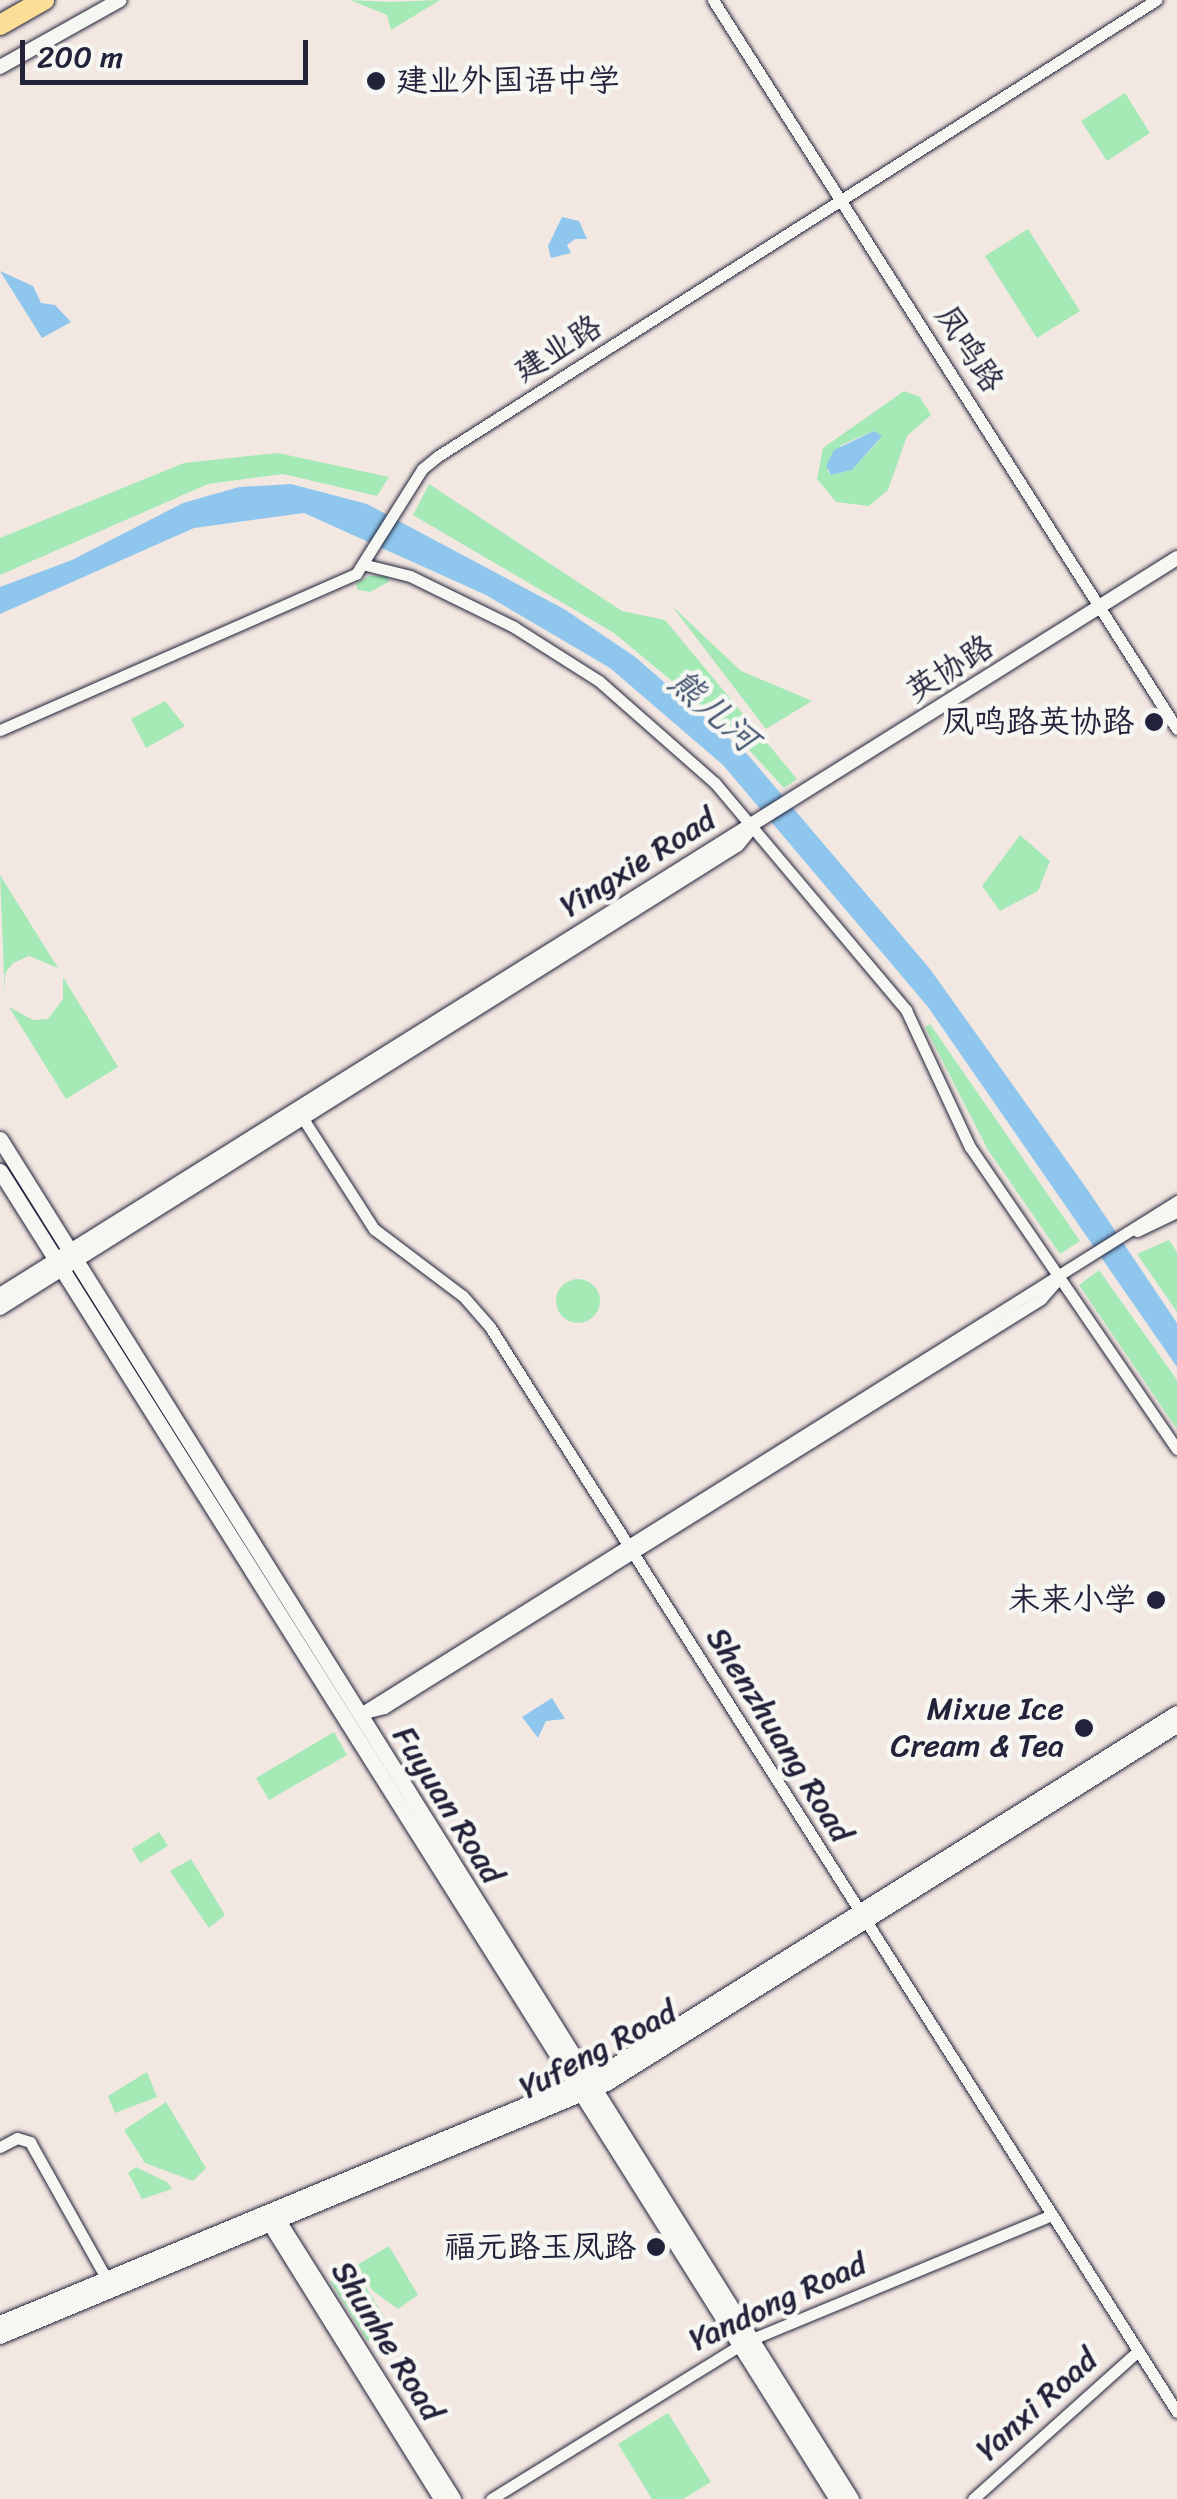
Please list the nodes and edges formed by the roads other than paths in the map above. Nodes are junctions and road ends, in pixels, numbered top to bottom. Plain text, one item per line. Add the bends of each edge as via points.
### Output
1 (44, 0) edge
2 (120, 0) edge
3 (713, 0) edge
4 (1156, 0) edge
5 (0, 24) edge
6 (0, 67) edge
7 (841, 205) junction
8 (1177, 558) edge
9 (366, 565) junction
10 (1100, 606) junction
11 (1177, 729) edge
12 (0, 730) edge
13 (756, 824) junction
14 (302, 1117) junction
15 (0, 1139) edge
16 (0, 1171) edge
17 (1177, 1201) edge
18 (1177, 1212) edge
19 (1133, 1232) junction
20 (66, 1260) junction
21 (1059, 1278) junction
22 (0, 1295) edge
23 (0, 1308) edge
24 (1177, 1450) edge
25 (628, 1549) junction
26 (1177, 1713) edge
27 (359, 1714) junction
28 (1177, 1726) edge
29 (862, 1918) junction
30 (586, 2088) junction
31 (0, 2147) edge
32 (1052, 2215) junction
33 (273, 2219) junction
34 (108, 2280) junction
35 (0, 2323) edge
36 (0, 2338) edge
37 (745, 2342) junction
38 (1138, 2350) junction
39 (1177, 2412) edge
40 (442, 2499) edge
41 (454, 2499) edge
42 (491, 2499) edge
43 (837, 2499) edge
44 (851, 2499) edge
45 (973, 2499) edge

1 - 5 highway
2 - 6 street
3 - 7 street, 凤鸣路
4 - 7 street, 建业路
7 - 9 street, 建业路 via 438,456 396,509
7 - 10 street, 凤鸣路
8 - 10 street, 英协路
9 - 12 street via 293,606
9 - 13 street via 410,576 498,618 599,681
10 - 11 street, 凤鸣路
10 - 13 street, 英协路
13 - 14 street, Yingxie Road via 737,845
13 - 20 street, Yingxie Road
13 - 21 street via 906,1010 962,1134
14 - 20 street, Yingxie Road
14 - 25 street, Shenzhuang Road via 367,1220 464,1296 490,1326
15 - 20 main road, Fuyuan Road
16 - 20 main road, Fuyuan Road
17 - 19 street
18 - 19 street
19 - 21 street
20 - 22 street, Yingxie Road
20 - 23 street, Yingxie Road
20 - 27 main road, Fuyuan Road
20 - 30 main road, Fuyuan Road
21 - 24 street
21 - 25 street via 1041,1298
25 - 27 street via 384,1708
25 - 29 street, Shenzhuang Road
26 - 29 street, Yufeng Road
27 - 30 main road, Fuyuan Road
28 - 29 street, Yufeng Road
29 - 30 street, Yufeng Road
29 - 32 street, Shenzhuang Road
30 - 33 street, Yufeng Road
30 - 37 main road, Fuyuan Road
31 - 34 street via 17,2138 30,2142
32 - 37 street, Yandong Road
32 - 38 street, Shenzhuang Road
33 - 34 street, Yufeng Road
33 - 36 street, Yufeng Road
33 - 40 street, Shunhe Road
33 - 41 street, Shunhe Road
34 - 35 street, Yufeng Road
37 - 42 street, Yandong Road
37 - 43 main road, Fuyuan Road
37 - 44 main road, Fuyuan Road
38 - 39 street, Shenzhuang Road
38 - 45 street, Yanxi Road

